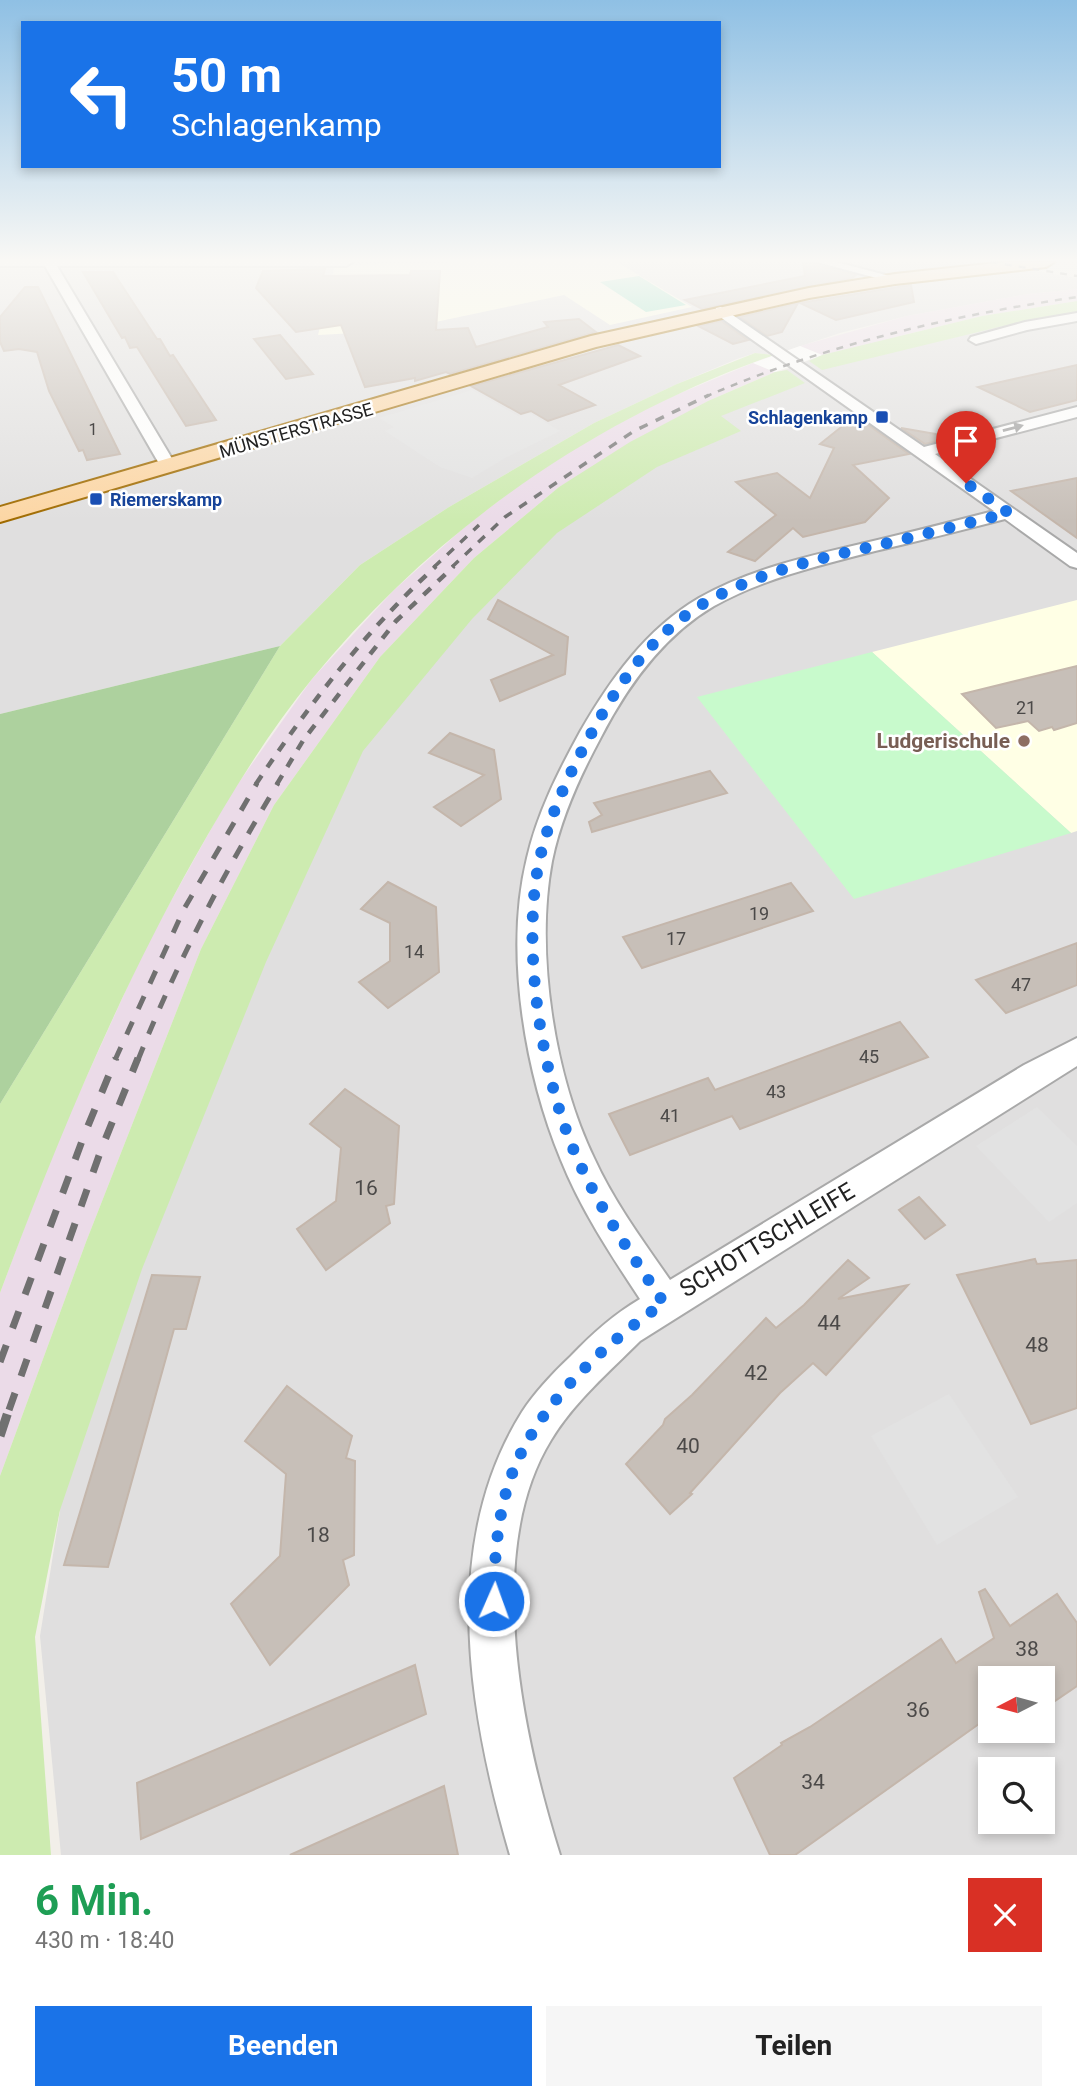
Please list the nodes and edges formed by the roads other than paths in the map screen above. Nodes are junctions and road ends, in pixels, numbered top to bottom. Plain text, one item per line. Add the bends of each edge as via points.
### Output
1 (100, 349) edge
2 (569, 349) edge
3 (775, 349) edge
4 (1077, 412) edge
5 (923, 452) junction
6 (169, 467) junction
7 (1009, 513) junction
8 (0, 515) edge
9 (1077, 562) edge
10 (1077, 1051) edge
11 (664, 1303) junction
12 (535, 1855) edge

1 - 6 street
2 - 6 main road, MÜNSTERSTRASSE
3 - 5 street
5 -> 4 street
5 - 7 street
6 - 8 main road, MÜNSTERSTRASSE
7 - 9 street
7 - 11 street via 807,562 704,603 653,644 634,666 575,763 539,863 534,949 538,1018 577,1158 607,1218
10 - 11 street, SCHOTTSCHLEIFE
11 - 12 street, SCHOTTSCHLEIFE via 627,1328 537,1425 516,1464 502,1508 494,1577 495,1661 514,1785

